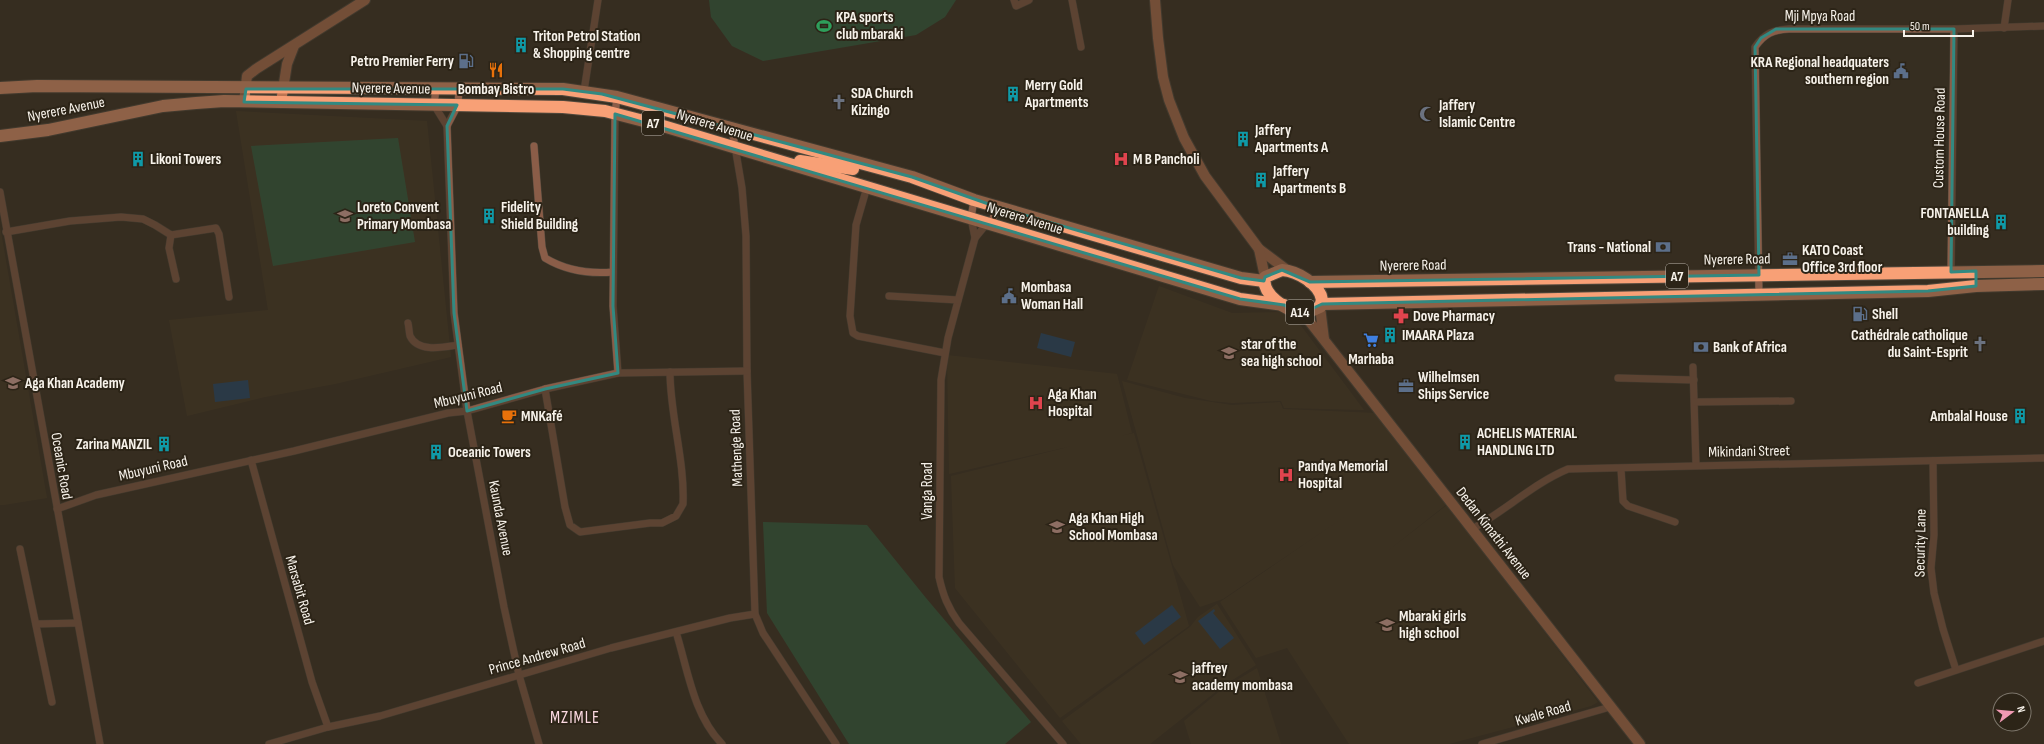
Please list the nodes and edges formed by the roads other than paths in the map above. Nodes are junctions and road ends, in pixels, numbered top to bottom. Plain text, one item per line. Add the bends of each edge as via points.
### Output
1 (365, 0) edge
2 (598, 0) edge
3 (1014, 0) edge
4 (1029, 0) edge
5 (1072, 0) edge
6 (1155, 0) edge
7 (2008, 0) edge
8 (2044, 26) edge
9 (2004, 28) junction
10 (1954, 29) junction
11 (294, 46) junction
12 (1081, 47) dead end
13 (0, 88) edge
14 (246, 89) junction
15 (283, 89) junction
16 (436, 89) junction
17 (459, 89) junction
18 (563, 89) junction
19 (584, 91) junction
20 (617, 97) junction
21 (244, 102) junction
22 (281, 102) junction
23 (434, 105) junction
24 (458, 105) junction
25 (563, 107) junction
26 (615, 114) junction
27 (447, 126) junction
28 (732, 130) junction
29 (0, 136) edge
30 (534, 146) dead end
31 (735, 148) junction
32 (758, 155) junction
33 (912, 178) junction
34 (867, 187) junction
35 (0, 192) edge
36 (974, 200) junction
37 (997, 207) junction
38 (971, 218) junction
39 (1035, 218) junction
40 (991, 224) junction
41 (6, 232) junction
42 (171, 235) junction
43 (1030, 236) junction
44 (975, 238) junction
45 (1259, 249) junction
46 (1148, 250) junction
47 (1144, 270) junction
48 (1287, 270) junction
49 (1976, 271) junction
50 (2044, 271) edge
51 (613, 272) junction
52 (1929, 272) junction
53 (1951, 272) junction
54 (1759, 275) junction
55 (176, 279) dead end
56 (1265, 279) junction
57 (1502, 279) junction
58 (1526, 279) junction
59 (1310, 282) junction
60 (2044, 284) edge
61 (1976, 286) junction
62 (1928, 291) junction
63 (1759, 295) junction
64 (229, 296) dead end
65 (889, 296) dead end
66 (958, 300) junction
67 (1501, 300) junction
68 (1526, 300) junction
69 (1284, 305) junction
70 (1321, 306) junction
71 (1303, 313) junction
72 (408, 323) dead end
73 (1325, 340) junction
74 (458, 345) junction
75 (945, 353) junction
76 (1693, 367) dead end
77 (670, 372) junction
78 (747, 372) junction
79 (618, 373) junction
80 (1618, 378) dead end
81 (1694, 380) junction
82 (545, 389) junction
83 (1792, 401) dead end
84 (1695, 402) junction
85 (468, 411) junction
86 (2044, 458) edge
87 (251, 460) junction
88 (1933, 461) junction
89 (1696, 465) junction
90 (1620, 469) junction
91 (57, 509) junction
92 (1675, 522) dead end
93 (1472, 530) junction
94 (20, 549) dead end
95 (755, 614) junction
96 (78, 623) junction
97 (36, 624) junction
98 (676, 632) junction
99 (2044, 641) edge
100 (1956, 670) junction
101 (519, 675) junction
102 (1918, 683) dead end
103 (52, 702) dead end
104 (1610, 707) junction
105 (328, 726) junction
106 (100, 744) edge
107 (269, 744) edge
108 (539, 744) edge
109 (722, 744) edge
110 (836, 744) edge
111 (1063, 744) edge
112 (1482, 744) edge
113 (1640, 744) edge

1 - 11 street
2 - 19 street
3 - 4 street via 1016,6
5 - 12 street
6 - 45 street via 1160,59 1175,117 1205,176
7 - 9 street
8 - 9 street, Mji Mpya Road
9 - 10 street, Mji Mpya Road
10 - 53 street, Custom House Road
10 - 54 street, Mji Mpya Road via 1789,29 1776,30 1761,38 1755,46
11 - 14 street via 266,61 247,76
11 - 15 street via 287,64
13 - 14 highway, Nyerere Avenue / A7 via 44,86
14 - 15 highway, Nyerere Avenue / A7
14 - 21 street
15 - 16 highway, Nyerere Avenue / A7
15 - 22 street
16 - 17 highway, Nyerere Avenue / A7
16 - 23 street
17 - 18 highway, Nyerere Avenue / A7
17 - 24 street
18 - 19 highway, Nyerere Avenue / A7
18 - 25 highway
19 - 20 highway, Nyerere Avenue / A7
20 - 26 street
20 - 28 highway, Nyerere Avenue / A7
21 - 22 highway, Nyerere Avenue / A7
21 - 29 highway, Nyerere Avenue / A7 via 163,106 48,130
22 - 23 highway, Nyerere Avenue / A7
23 - 24 highway, Nyerere Avenue / A7
23 - 27 street, Kaunda Avenue
24 - 25 highway, Nyerere Avenue / A7
24 - 27 street, Kaunda Avenue
25 - 26 highway, Nyerere Avenue / A7
26 - 31 highway, Nyerere Avenue / A7
26 - 51 street
27 - 74 street, Kaunda Avenue via 454,312
28 - 31 street, Mathenge Road
28 - 33 highway, Nyerere Avenue / A7
30 - 51 street via 545,258 570,269 597,274
31 - 32 highway, Nyerere Avenue / A7
31 - 78 street, Mathenge Road via 746,236
32 - 33 highway
32 - 34 highway, Nyerere Avenue / A7
33 - 36 highway, Nyerere Avenue / A7
34 - 38 highway, Nyerere Avenue / A7
34 - 75 street via 856,225 850,316 853,333
35 - 41 street, Oceanic Road
36 - 37 highway, Nyerere Avenue / A7
36 - 38 street, Vanga Road
37 - 39 highway, Nyerere Avenue / A7
37 - 40 street
38 - 40 highway, Nyerere Avenue / A7
38 - 44 street, Vanga Road
39 - 43 highway
39 - 46 highway, Nyerere Avenue / A7
40 - 43 highway, Nyerere Avenue / A7
40 - 44 street via 984,227
41 - 42 street via 70,221 121,217 143,219
41 - 91 street, Oceanic Road
42 - 55 street via 170,248
42 - 64 street via 216,228
43 - 47 highway, Nyerere Avenue / A7
44 - 66 street, Vanga Road
45 - 48 street
45 - 56 street
46 - 47 highway
46 - 56 highway, Nyerere Avenue / A7 via 1241,278
47 - 69 highway, Nyerere Avenue / A7 via 1240,299
48 - 56 highway
48 - 59 highway, A14
49 - 50 highway, Nyerere Road / A7
49 - 53 highway, Nyerere Road / A7
49 - 61 highway
51 - 79 street
52 - 53 highway, Nyerere Road / A7
52 - 54 highway, Nyerere Road / A7
52 - 62 highway
54 - 58 highway, Nyerere Road / A7
54 - 63 street, Mji Mpya Road
56 - 69 highway, A14 via 1267,291
57 - 58 highway, Nyerere Road / A7
57 - 59 highway, Nyerere Road / A7
57 - 67 highway
58 - 68 highway
59 - 70 highway, A14 via 1320,292
60 - 61 highway, A7
61 - 62 highway, A7
62 - 63 highway, A7
63 - 68 highway, A7
65 - 66 street
66 - 75 street, Vanga Road
67 - 68 highway, A7
67 - 70 highway, A7
69 - 71 highway, A14
70 - 71 highway, A14
70 - 73 street, Dedan Kimathi Avenue
71 - 73 street, Dedan Kimathi Avenue
72 - 74 street via 411,337 420,345 440,348
73 - 93 street, Dedan Kimathi Avenue
74 - 85 street, Kaunda Avenue
75 - 111 street, Vanga Road via 941,380 939,577 943,594 959,623
76 - 81 street
77 - 78 street, Mbuyuni Road
77 - 79 street, Mbuyuni Road
77 - 82 street via 683,504 676,516 662,524 650,523 580,532 570,526
78 - 95 street, Mathenge Road
79 - 82 street, Mbuyuni Road
80 - 81 street
81 - 84 street
82 - 85 street, Mbuyuni Road
83 - 84 street
84 - 89 street
85 - 87 street, Mbuyuni Road via 448,413
85 - 101 street, Kaunda Avenue
86 - 88 street, Mikindani Street
87 - 91 street, Mbuyuni Road via 96,494
87 - 105 street, Marsabit Road via 312,682
88 - 89 street, Mikindani Street
88 - 100 street, Security Lane via 1934,535 1931,568 1934,593
89 - 90 street, Mikindani Street
90 - 92 street via 1622,501 1628,506
90 - 93 street, Mikindani Street via 1568,469 1556,474
91 - 96 street, Oceanic Road
93 - 104 street, Dedan Kimathi Avenue
94 - 97 street
95 - 98 street, Prince Andrew Road
95 - 110 street, Mathenge Road via 763,633
96 - 97 street
96 - 106 street, Oceanic Road
97 - 103 street
98 - 101 street, Prince Andrew Road
98 - 109 street via 699,709 714,736
99 - 100 street
100 - 102 street
101 - 105 street, Prince Andrew Road via 380,716
101 - 108 street, Kaunda Avenue
104 - 112 street, Kwale Road
104 - 113 street, Dedan Kimathi Avenue
105 - 107 street, Prince Andrew Road

